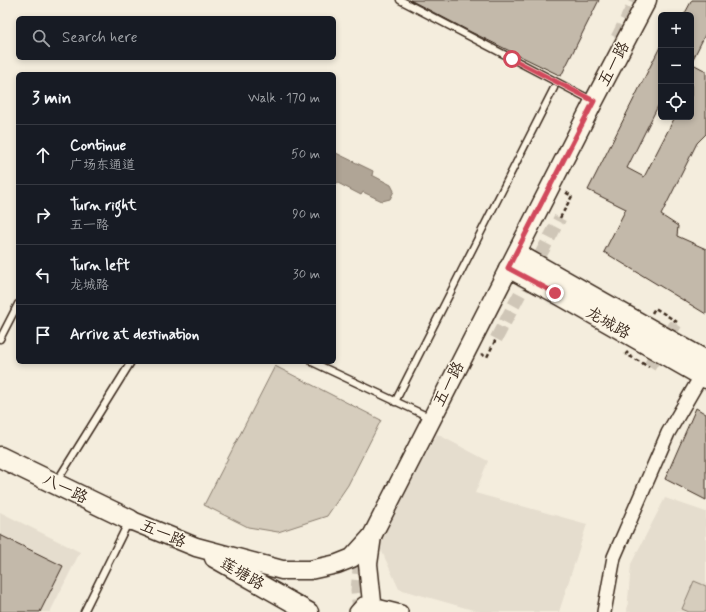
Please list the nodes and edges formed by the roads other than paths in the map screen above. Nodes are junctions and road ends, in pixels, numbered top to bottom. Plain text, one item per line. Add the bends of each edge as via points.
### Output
1 (400, 0) edge
2 (647, 0) edge
3 (554, 88) dead end
4 (594, 101) junction
5 (517, 253) junction
6 (508, 268) junction
7 (16, 308) edge
8 (0, 339) edge
9 (130, 364) edge
10 (316, 364) edge
11 (704, 372) edge
12 (395, 402) junction
13 (432, 418) junction
14 (0, 457) edge
15 (55, 484) junction
16 (130, 520) junction
17 (372, 536) junction
18 (196, 547) junction
19 (373, 608) edge
20 (84, 612) edge
21 (309, 612) edge
22 (356, 612) edge
23 (401, 612) edge
24 (604, 612) edge

1 - 4 lane
2 - 4 main road, 五一路
3 - 12 lane
4 - 5 main road, 五一路
5 - 6 main road, 五一路
5 - 11 main road, 龙城路
6 - 11 main road, 龙城路
6 - 13 main road, 五一路
7 - 8 lane
9 - 15 lane
10 - 12 lane
11 - 24 street via 668,433 614,557
12 - 13 lane
13 - 17 main road, 五一路
14 - 15 main road, 八一路
15 - 16 main road, 八一路
16 - 18 main road, 五一路
16 - 20 lane
17 - 18 main road, 五一路 via 352,558 310,570 282,570
17 - 19 main road via 368,564
18 - 21 main road, 莲塘路
19 - 22 street via 363,604
19 - 23 street

